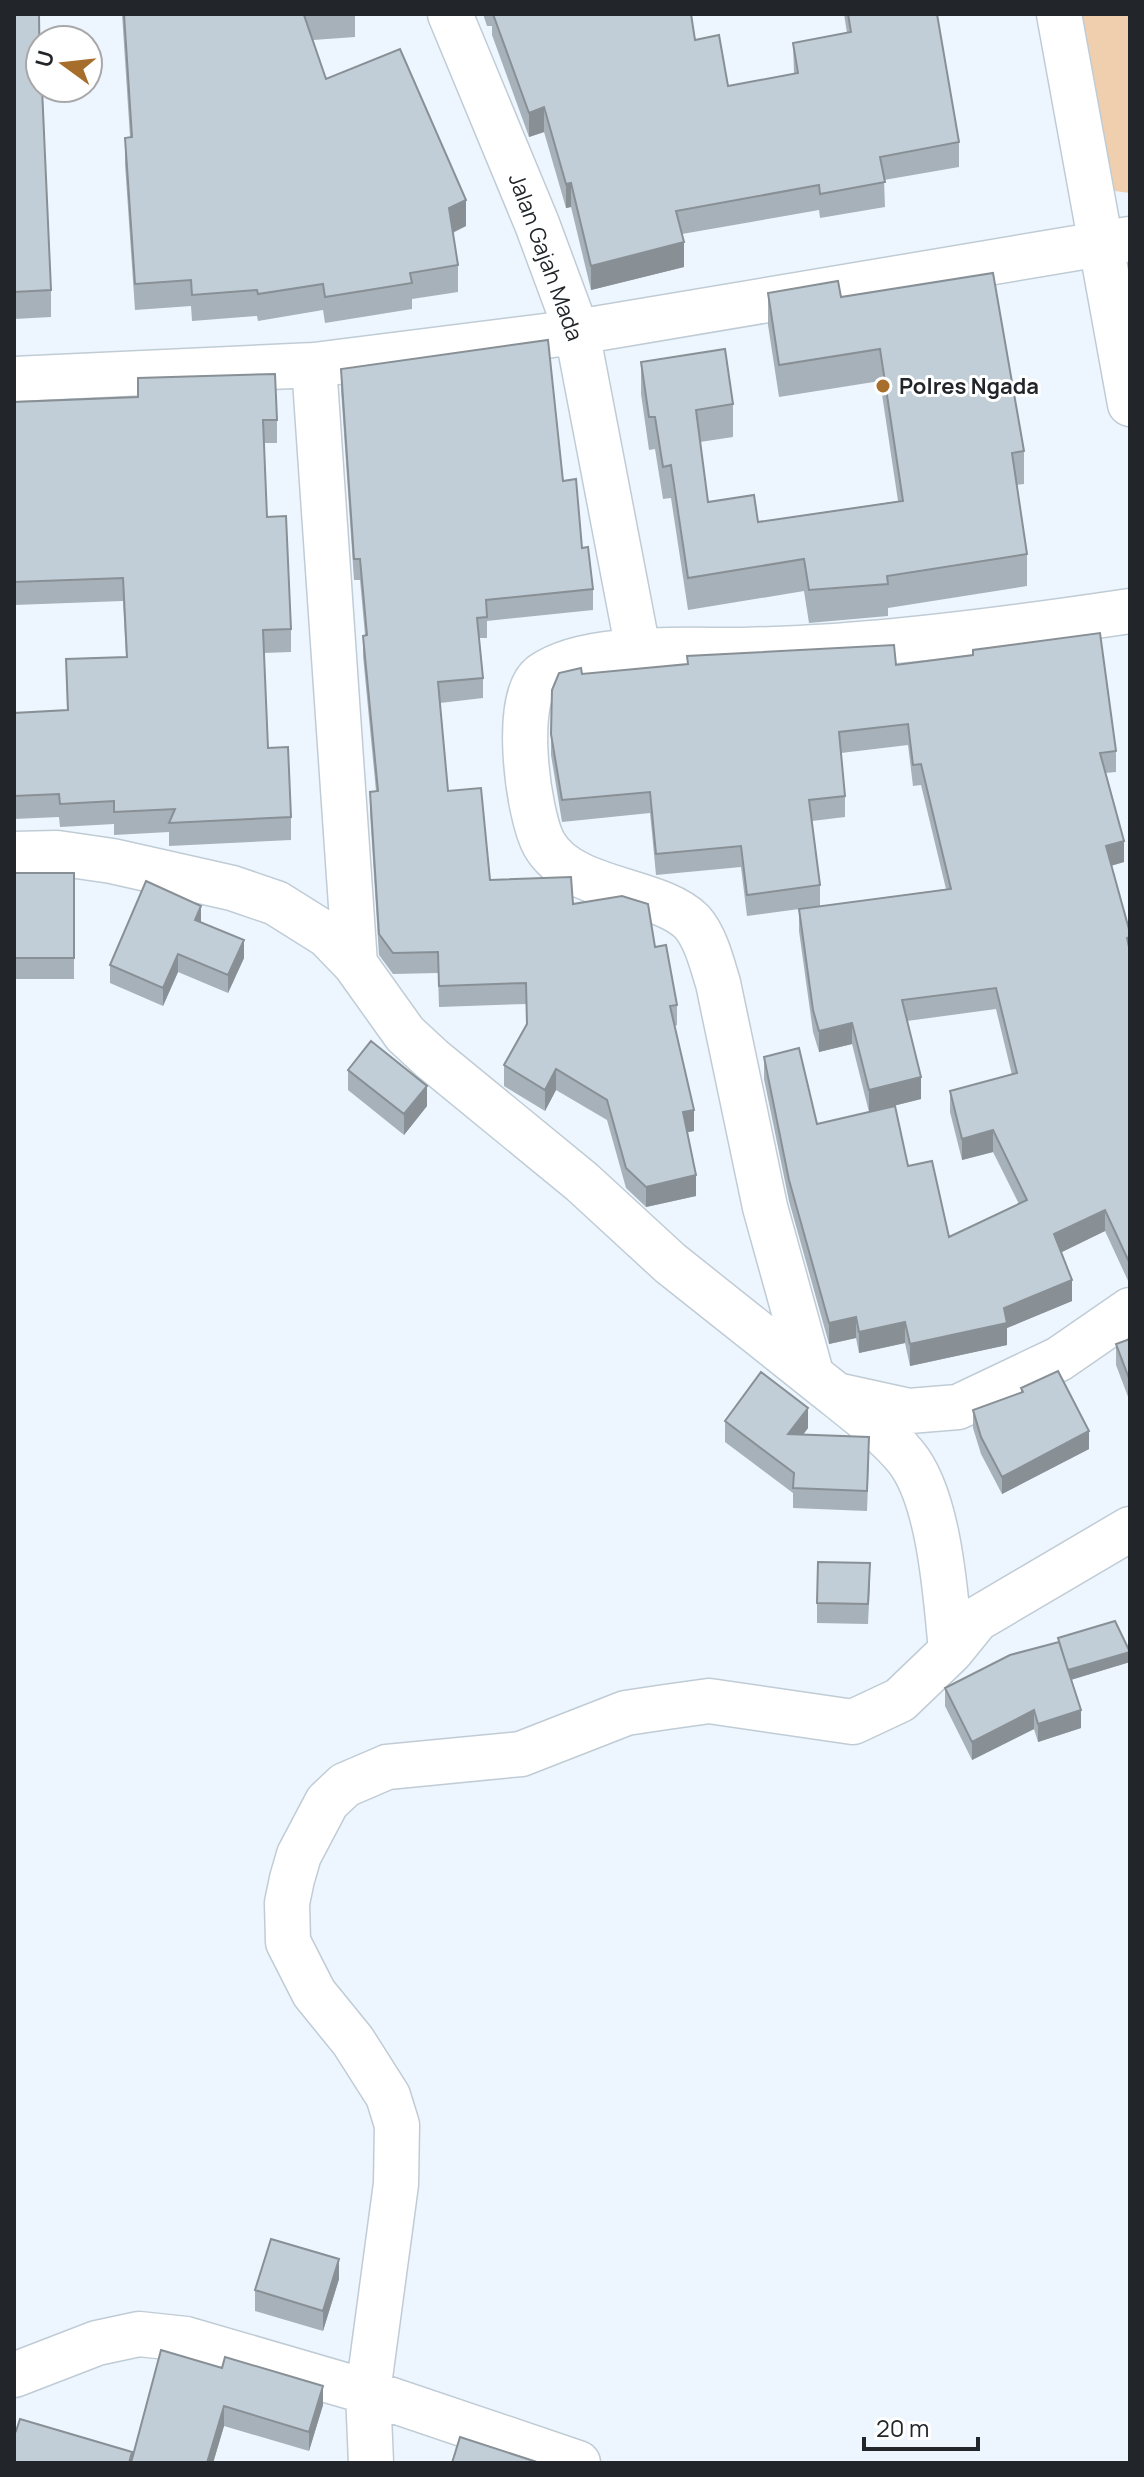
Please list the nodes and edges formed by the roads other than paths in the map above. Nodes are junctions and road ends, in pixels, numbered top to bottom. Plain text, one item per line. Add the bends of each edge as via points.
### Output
1 (450, 14) edge
2 (1059, 14) edge
3 (1115, 241) edge
4 (577, 332) junction
5 (314, 365) junction
6 (14, 379) edge
7 (1130, 404) edge
8 (1130, 611) edge
9 (638, 650) junction
10 (14, 854) edge
11 (355, 964) junction
12 (1130, 1310) edge
13 (824, 1384) junction
14 (1130, 1529) edge
15 (951, 1651) junction
16 (14, 2375) edge
17 (368, 2392) junction
18 (371, 2463) edge
19 (578, 2463) edge

1 - 4 street, Jalan Gajah Mada
2 - 3 street
3 - 4 street
3 - 7 street
4 - 5 street
4 - 9 street, Jalan Gajah Mada
5 - 6 street
5 - 11 street
8 - 9 street via 848,645
9 - 13 street via 557,668 542,675 529,693 525,722 537,826 546,846 574,872 677,911 693,923 706,948 765,1207
10 - 11 street via 57,853 112,861 232,888 276,903 327,935
11 - 13 street via 385,1010 432,1059 582,1182 670,1263
12 - 13 street via 1059,1359 958,1407 909,1411
13 - 15 street via 907,1457 923,1489 944,1576
14 - 15 street via 977,1619
15 - 17 street via 900,1700 853,1722 709,1701 626,1713 521,1754 387,1767 345,1785 327,1802 292,1879 288,1942 314,1993 388,2096 397,2125 396,2184
16 - 17 street via 97,2343 139,2334 186,2339
17 - 18 street
17 - 19 street

